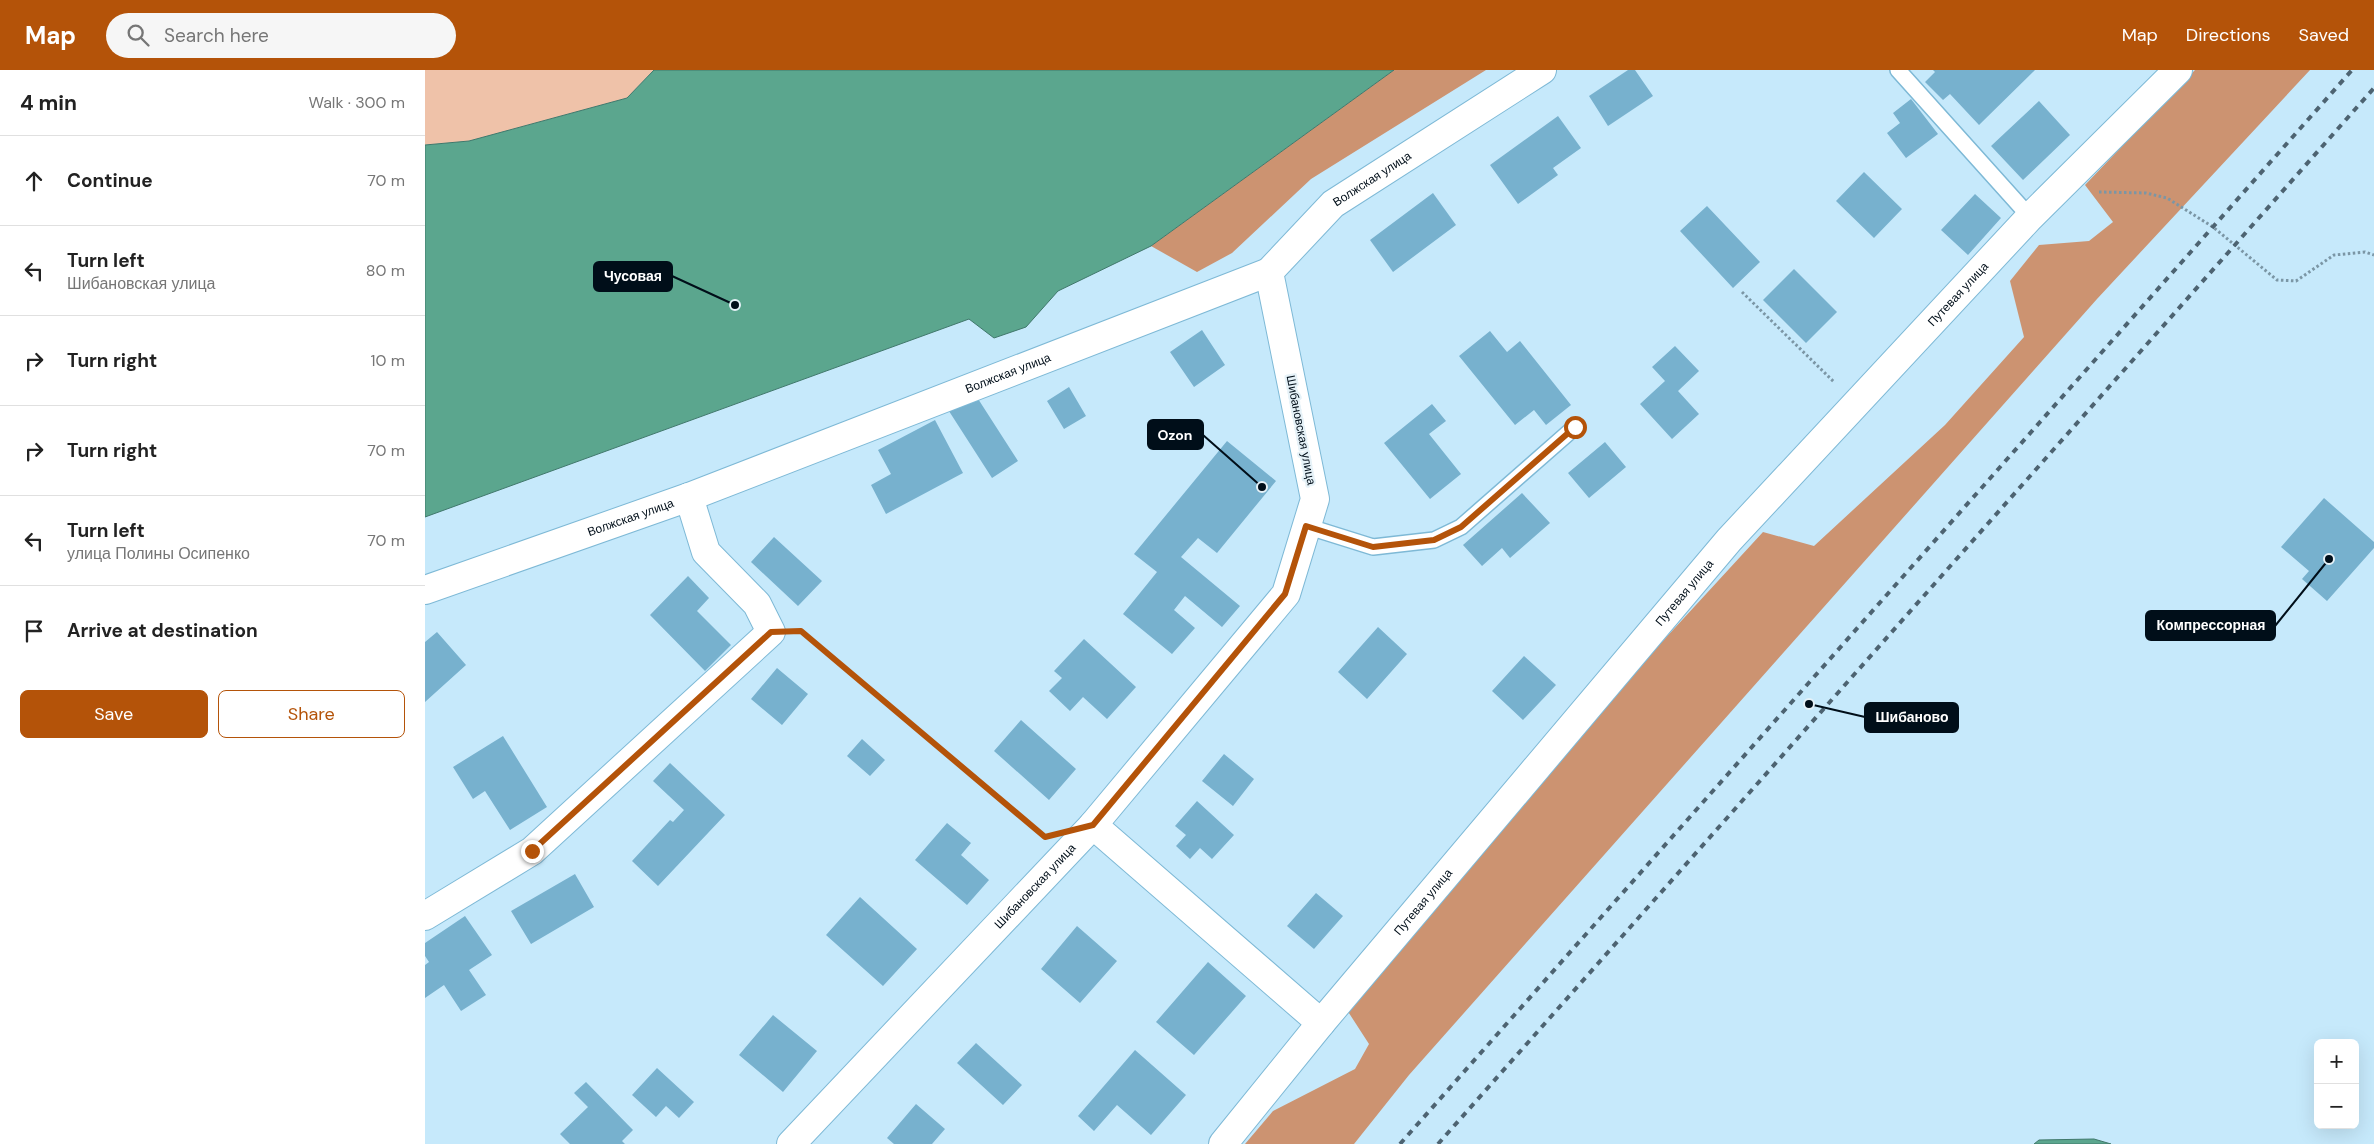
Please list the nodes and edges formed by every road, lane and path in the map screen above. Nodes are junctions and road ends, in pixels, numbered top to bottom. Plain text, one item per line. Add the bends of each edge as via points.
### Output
1 (1542, 70) edge
2 (1898, 70) edge
3 (2178, 70) edge
4 (2059, 188) junction
5 (2030, 217) junction
6 (2374, 256) edge
7 (1269, 272) junction
8 (1742, 292) dead end
9 (1855, 402) junction
10 (1575, 427) dead end
11 (689, 497) junction
12 (1306, 526) junction
13 (425, 590) edge
14 (771, 632) junction
15 (1093, 825) junction
16 (1045, 837) dead end
17 (425, 916) edge
18 (1321, 1023) junction
19 (791, 1144) edge
20 (1223, 1144) edge

1 - 7 street, Волжская улица via 1333,204
2 - 5 lane
3 - 4 street, Путевая улица
4 - 5 street, Путевая улица
4 - 6 path via 2080,194 2146,192 2167,198 2213,226 2277,280 2296,281 2334,255 2365,252
5 - 9 street, Путевая улица
7 - 11 street, Волжская улица
7 - 12 street, Шибановская улица via 1315,499
8 - 9 path
9 - 18 street, Путевая улица via 1729,540
10 - 12 lane via 1461,527 1434,540 1373,547
11 - 13 street, Волжская улица
11 - 14 street via 706,552 757,604
12 - 15 street, Шибановская улица via 1285,594
14 - 16 path via 801,631
14 - 17 street via 532,851
15 - 18 street
15 - 19 street, Шибановская улица
18 - 20 street, Путевая улица

